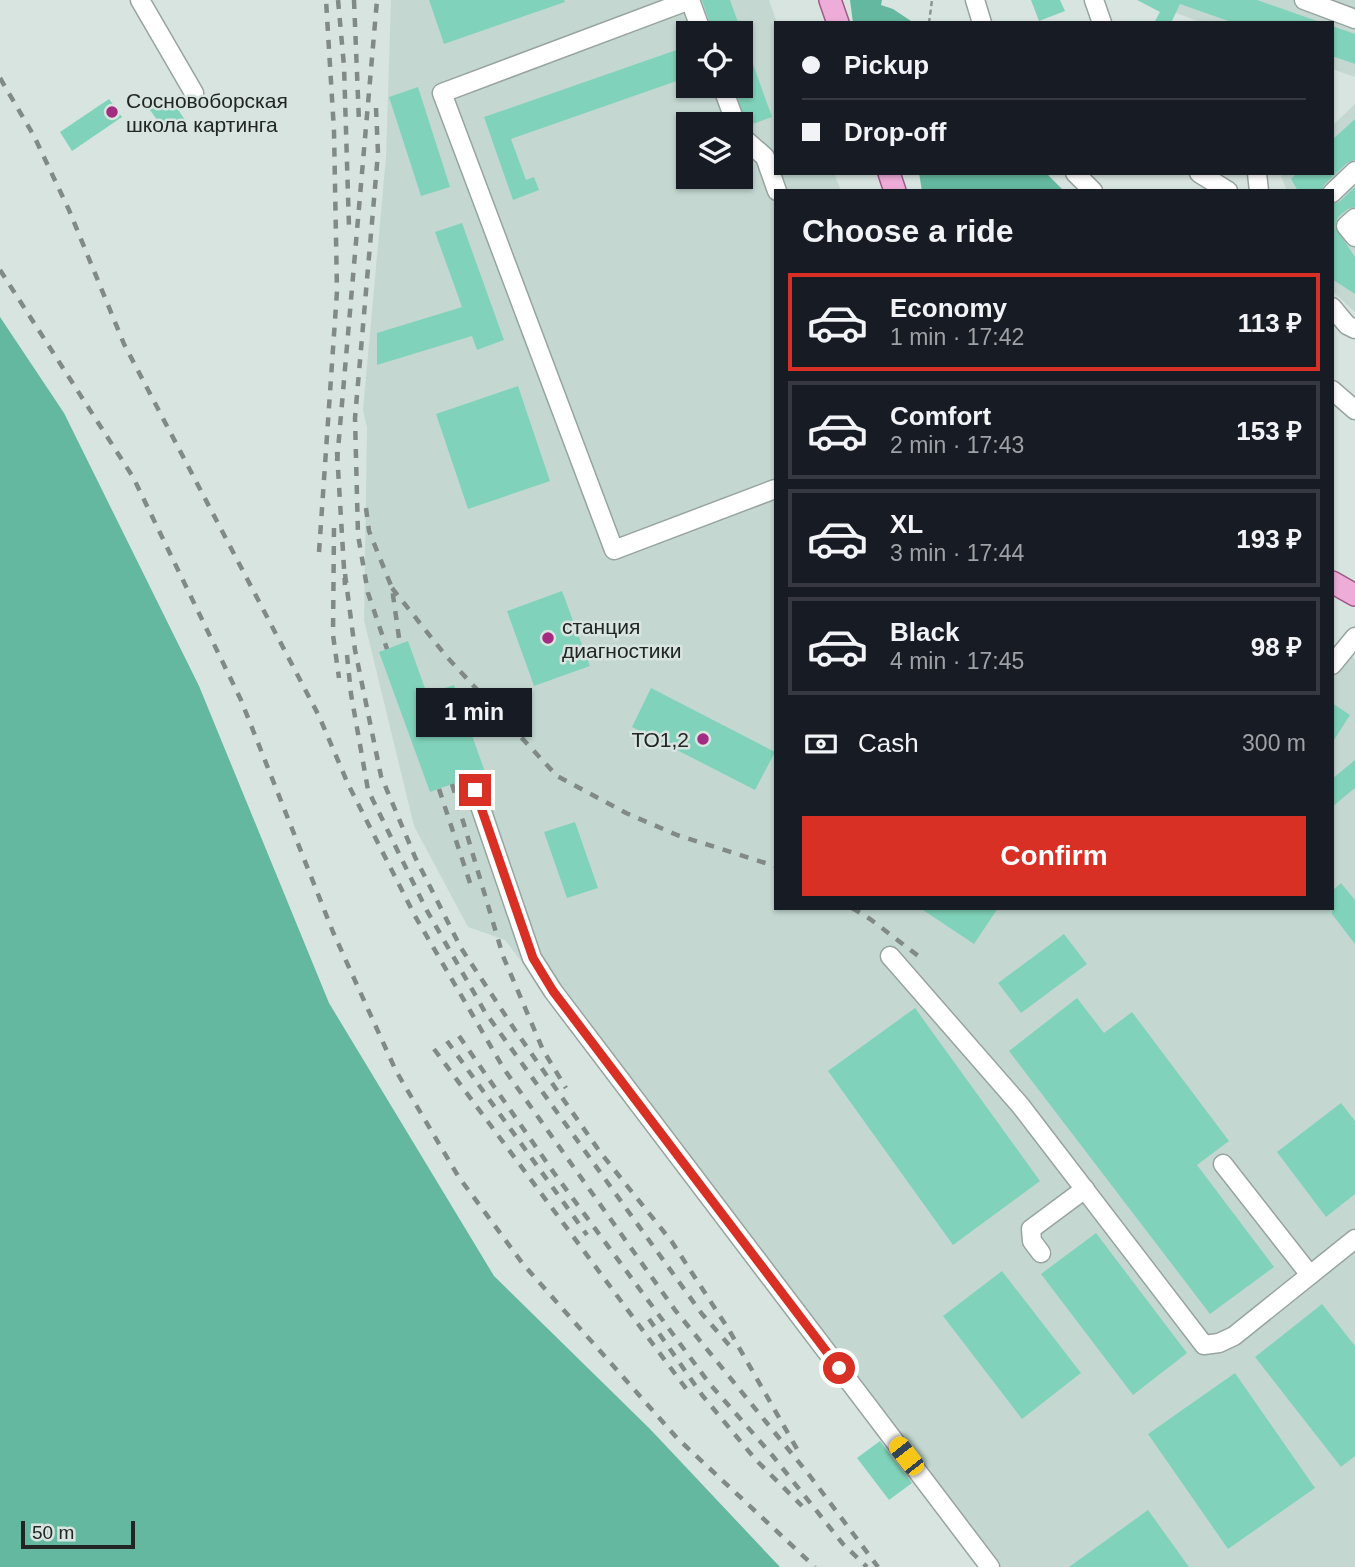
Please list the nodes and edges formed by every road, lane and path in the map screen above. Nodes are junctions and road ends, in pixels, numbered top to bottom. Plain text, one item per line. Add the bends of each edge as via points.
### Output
1 (140, 0) edge
2 (690, 0) edge
3 (830, 0) edge
4 (932, 0) edge
5 (975, 0) edge
6 (1094, 0) edge
7 (1304, 0) edge
8 (1355, 19) edge
9 (698, 21) edge
10 (837, 21) edge
11 (929, 21) edge
12 (981, 21) edge
13 (1101, 21) edge
14 (194, 93) dead end
15 (753, 146) edge
16 (1355, 171) edge
17 (1077, 175) edge
18 (1202, 175) edge
19 (776, 189) edge
20 (1091, 189) edge
21 (1225, 189) edge
22 (1334, 191) edge
23 (1355, 218) edge
24 (1355, 237) edge
25 (1334, 309) edge
26 (1355, 330) edge
27 (1334, 392) edge
28 (1355, 410) edge
29 (774, 489) edge
30 (1334, 583) edge
31 (1355, 595) edge
32 (1355, 637) edge
33 (1334, 663) edge
34 (475, 790) dead end
35 (890, 956) dead end
36 (1223, 1164) dead end
37 (1085, 1189) junction
38 (1355, 1239) edge
39 (1041, 1253) dead end
40 (1310, 1275) junction
41 (990, 1567) edge

1 - 14 street
2 - 9 street
2 - 29 street via 442,93 614,550
3 - 10 main road
4 - 11 path
5 - 12 street
6 - 13 street
7 - 8 street
15 - 19 street via 765,157
16 - 22 street
17 - 20 street
18 - 21 street
23 - 24 street via 1346,226
25 - 26 street
27 - 28 street
30 - 31 main road
32 - 33 street
34 - 41 street via 533,958 553,991
35 - 37 street via 1020,1105
36 - 40 street
37 - 39 street via 1031,1229 1032,1241
37 - 40 street via 1204,1345 1234,1336
38 - 40 street

